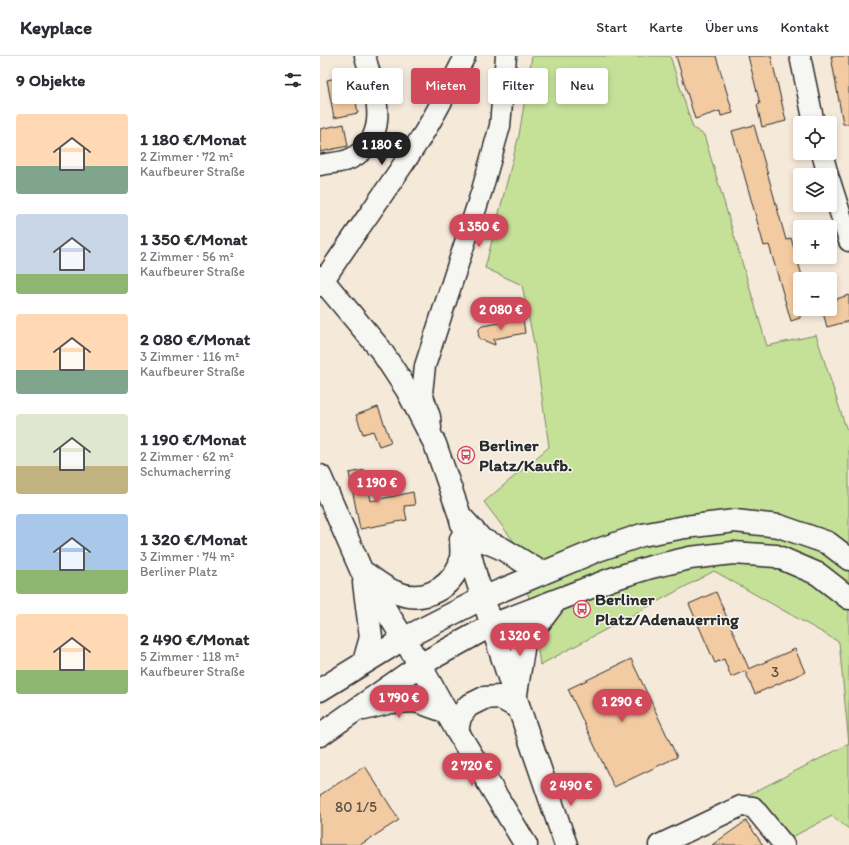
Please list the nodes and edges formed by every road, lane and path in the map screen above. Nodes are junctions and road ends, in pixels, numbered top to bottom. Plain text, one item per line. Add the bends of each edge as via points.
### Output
1 (365, 56) edge
2 (465, 56) edge
3 (506, 56) edge
4 (800, 56) edge
5 (813, 116) edge
6 (320, 165) edge
7 (837, 198) edge
8 (845, 217) edge
9 (849, 241) edge
10 (321, 281) edge
11 (431, 438) junction
12 (320, 476) edge
13 (460, 516) junction
14 (849, 559) edge
15 (362, 572) junction
16 (542, 573) junction
17 (483, 598) junction
18 (849, 598) edge
19 (554, 602) junction
20 (492, 625) junction
21 (403, 639) junction
22 (364, 662) junction
23 (420, 665) junction
24 (320, 690) edge
25 (517, 704) junction
26 (353, 711) junction
27 (447, 712) junction
28 (457, 731) junction
29 (320, 735) edge
30 (526, 845) edge
31 (566, 845) edge
32 (659, 845) edge
33 (784, 845) edge

1 - 6 street via 375,90 377,128 370,142 350,159
2 - 10 street via 448,92 420,139
3 - 11 street via 500,126 425,366 422,393 430,416
4 - 5 street
7 - 8 street
8 - 9 street
10 - 11 main road via 380,349 407,390
11 - 13 main road
12 - 15 main road
13 - 15 main road via 462,555 459,566 448,584 424,596 407,596 394,592
13 - 16 main road via 482,540 501,548
13 - 17 main road
14 - 16 main road via 828,542 779,526 735,521 642,535
15 - 21 main road
15 - 22 main road via 371,636
16 - 17 main road
17 - 20 main road
17 - 21 main road
18 - 19 main road via 818,574 776,556 733,552 651,567
19 - 20 main road
19 - 25 main road via 524,643
20 - 23 main road
20 - 25 main road
21 - 22 main road
21 - 23 main road
22 - 24 main road
23 - 26 main road
23 - 27 main road
25 - 28 main road via 499,697 484,698 468,706 460,717
25 - 31 main road
26 - 27 main road via 391,702 416,701
26 - 29 main road
27 - 28 main road
28 - 30 main road
32 - 33 street via 741,806 753,807

